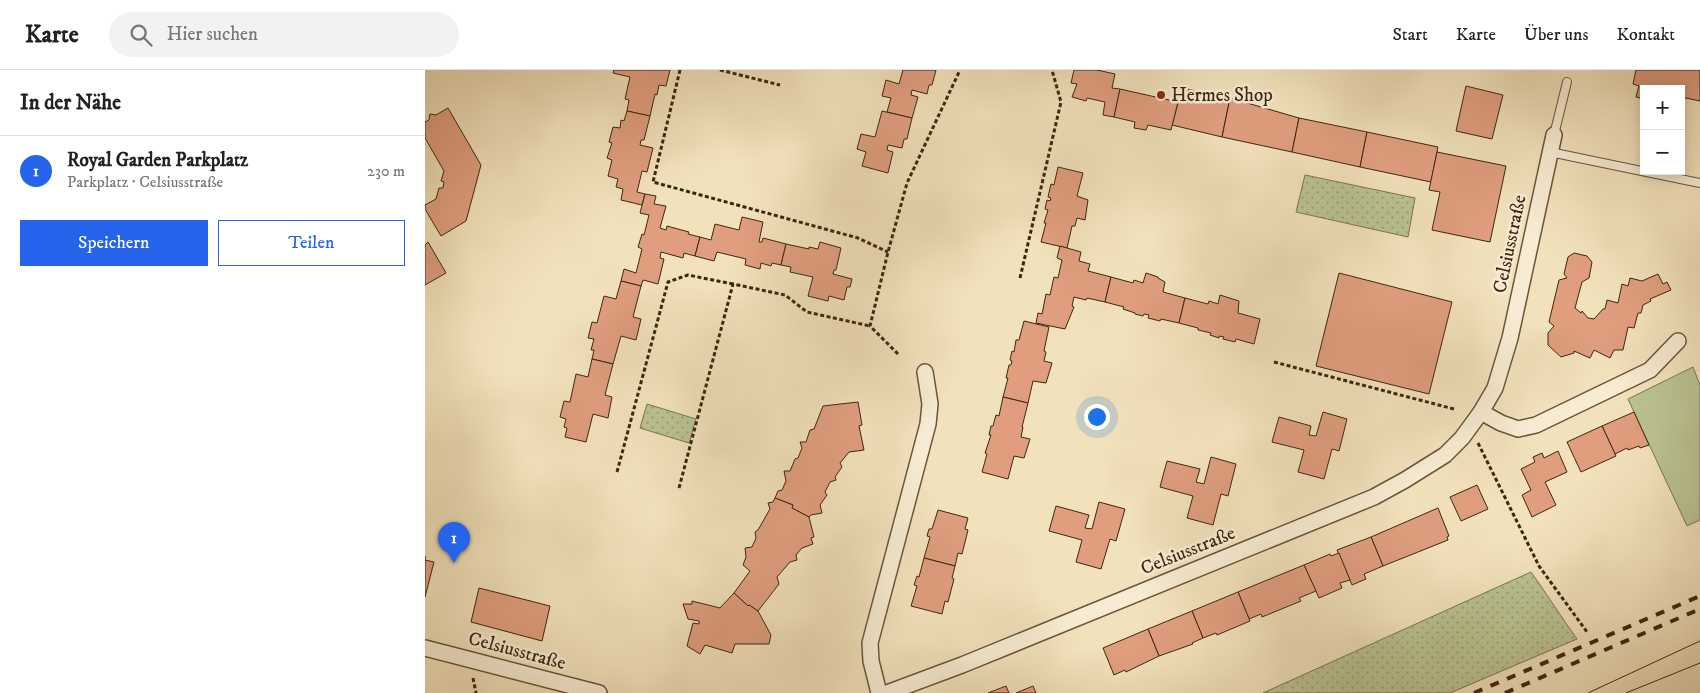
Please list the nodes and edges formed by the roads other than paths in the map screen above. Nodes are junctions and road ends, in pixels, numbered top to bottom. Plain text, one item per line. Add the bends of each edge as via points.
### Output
1 (1567, 82) dead end
2 (1554, 135) joint
3 (1550, 152) junction
4 (1700, 183) edge
5 (1678, 341) dead end
6 (925, 372) dead end
7 (1481, 412) junction
8 (425, 648) edge
9 (599, 693) edge
10 (879, 693) edge
11 (887, 693) edge

1 - 2 lane, Celsiusstraße
2 - 3 street, Celsiusstraße
3 - 4 lane
3 - 7 street, Celsiusstraße via 1510,338 1495,388
5 - 7 street via 1650,370 1536,425 1519,428
6 - 10 street via 930,404 928,424 870,643
7 - 11 street, Celsiusstraße via 1445,455 1374,497
8 - 9 street, Celsiusstraße

